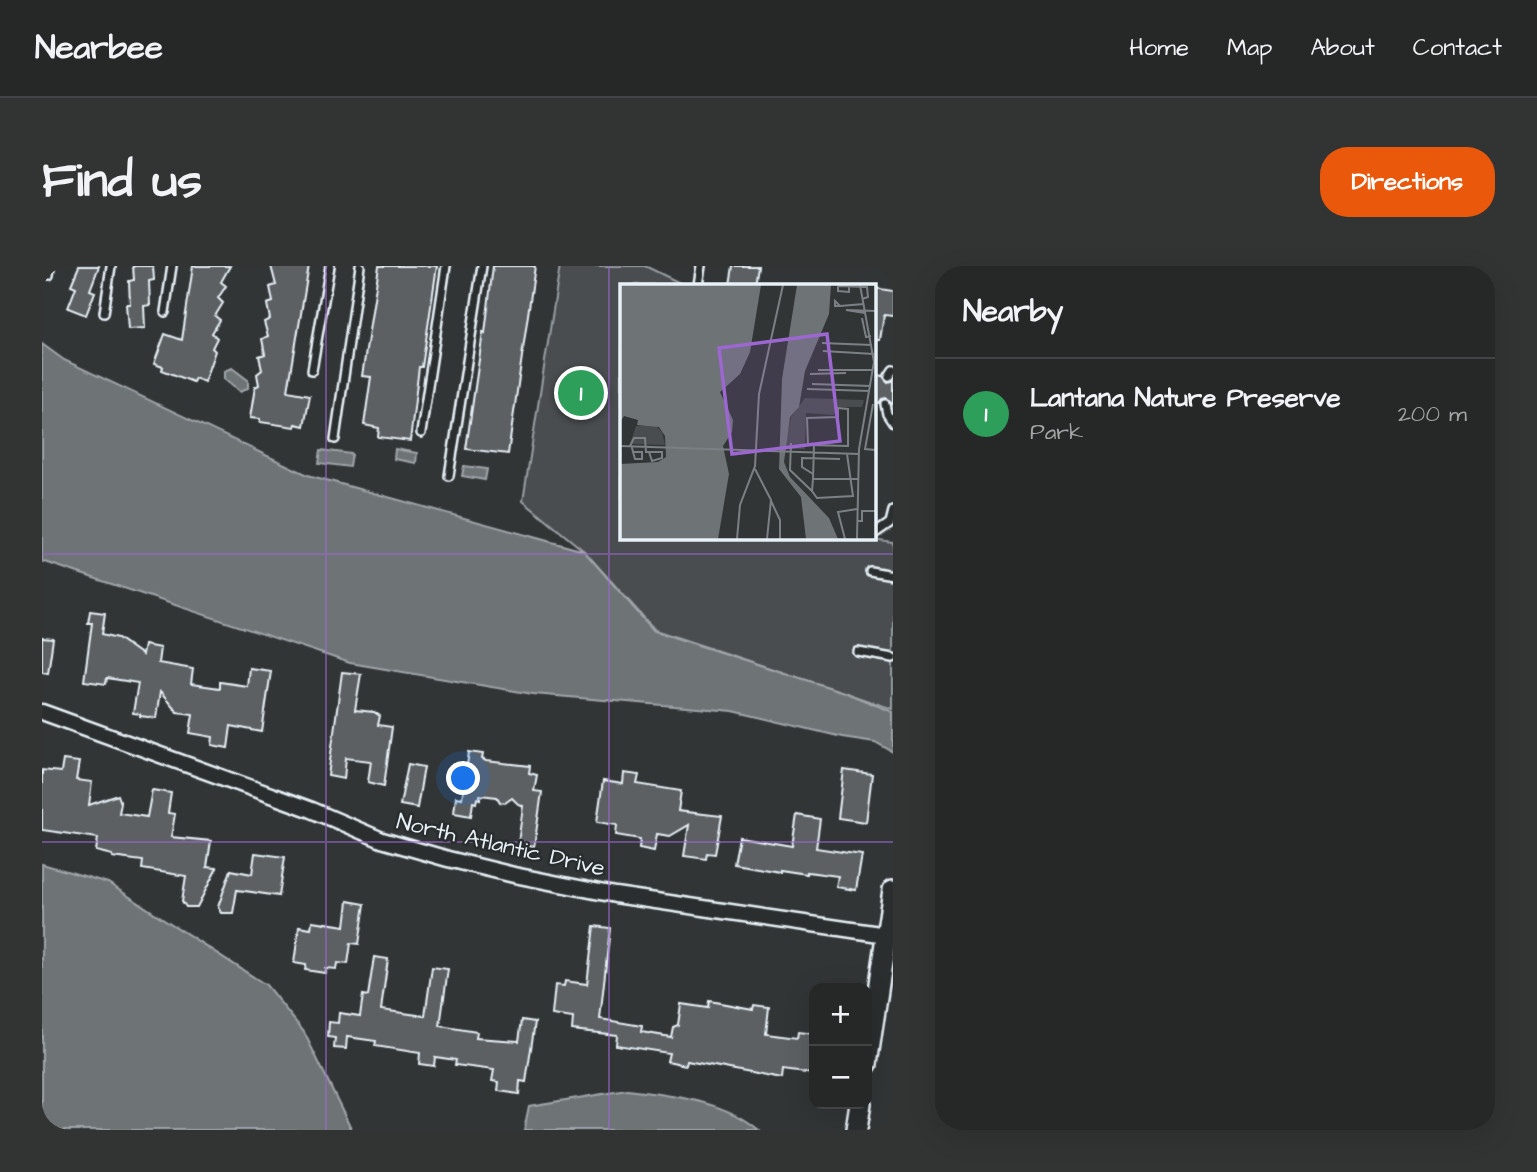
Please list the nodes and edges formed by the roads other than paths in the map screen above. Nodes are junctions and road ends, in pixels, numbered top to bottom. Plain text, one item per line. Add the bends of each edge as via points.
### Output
1 (111, 266) edge
2 (172, 266) edge
3 (330, 266) edge
4 (360, 266) edge
5 (446, 266) edge
6 (482, 266) edge
7 (701, 266) edge
8 (698, 284) edge
9 (165, 312) dead end
10 (103, 313) dead end
11 (312, 370) dead end
12 (885, 404) dead end
13 (893, 424) edge
14 (421, 433) dead end
15 (335, 439) dead end
16 (449, 476) dead end
17 (893, 511) edge
18 (876, 533) edge
19 (870, 571) dead end
20 (893, 575) edge
21 (858, 652) dead end
22 (893, 657) edge
23 (42, 712) edge
24 (893, 890) edge
25 (889, 936) edge
26 (870, 1046) edge
27 (859, 1109) edge
28 (856, 1130) edge

1 - 10 lane
2 - 9 lane
3 - 11 lane
4 - 15 lane
5 - 14 lane
6 - 16 lane
7 - 8 lane
12 - 13 lane
17 - 18 lane via 890,523
19 - 20 lane
21 - 22 lane
23 - 25 street, North Atlantic Drive via 383,840 448,859 615,895
24 - 25 main road
25 - 26 main road
27 - 28 main road

